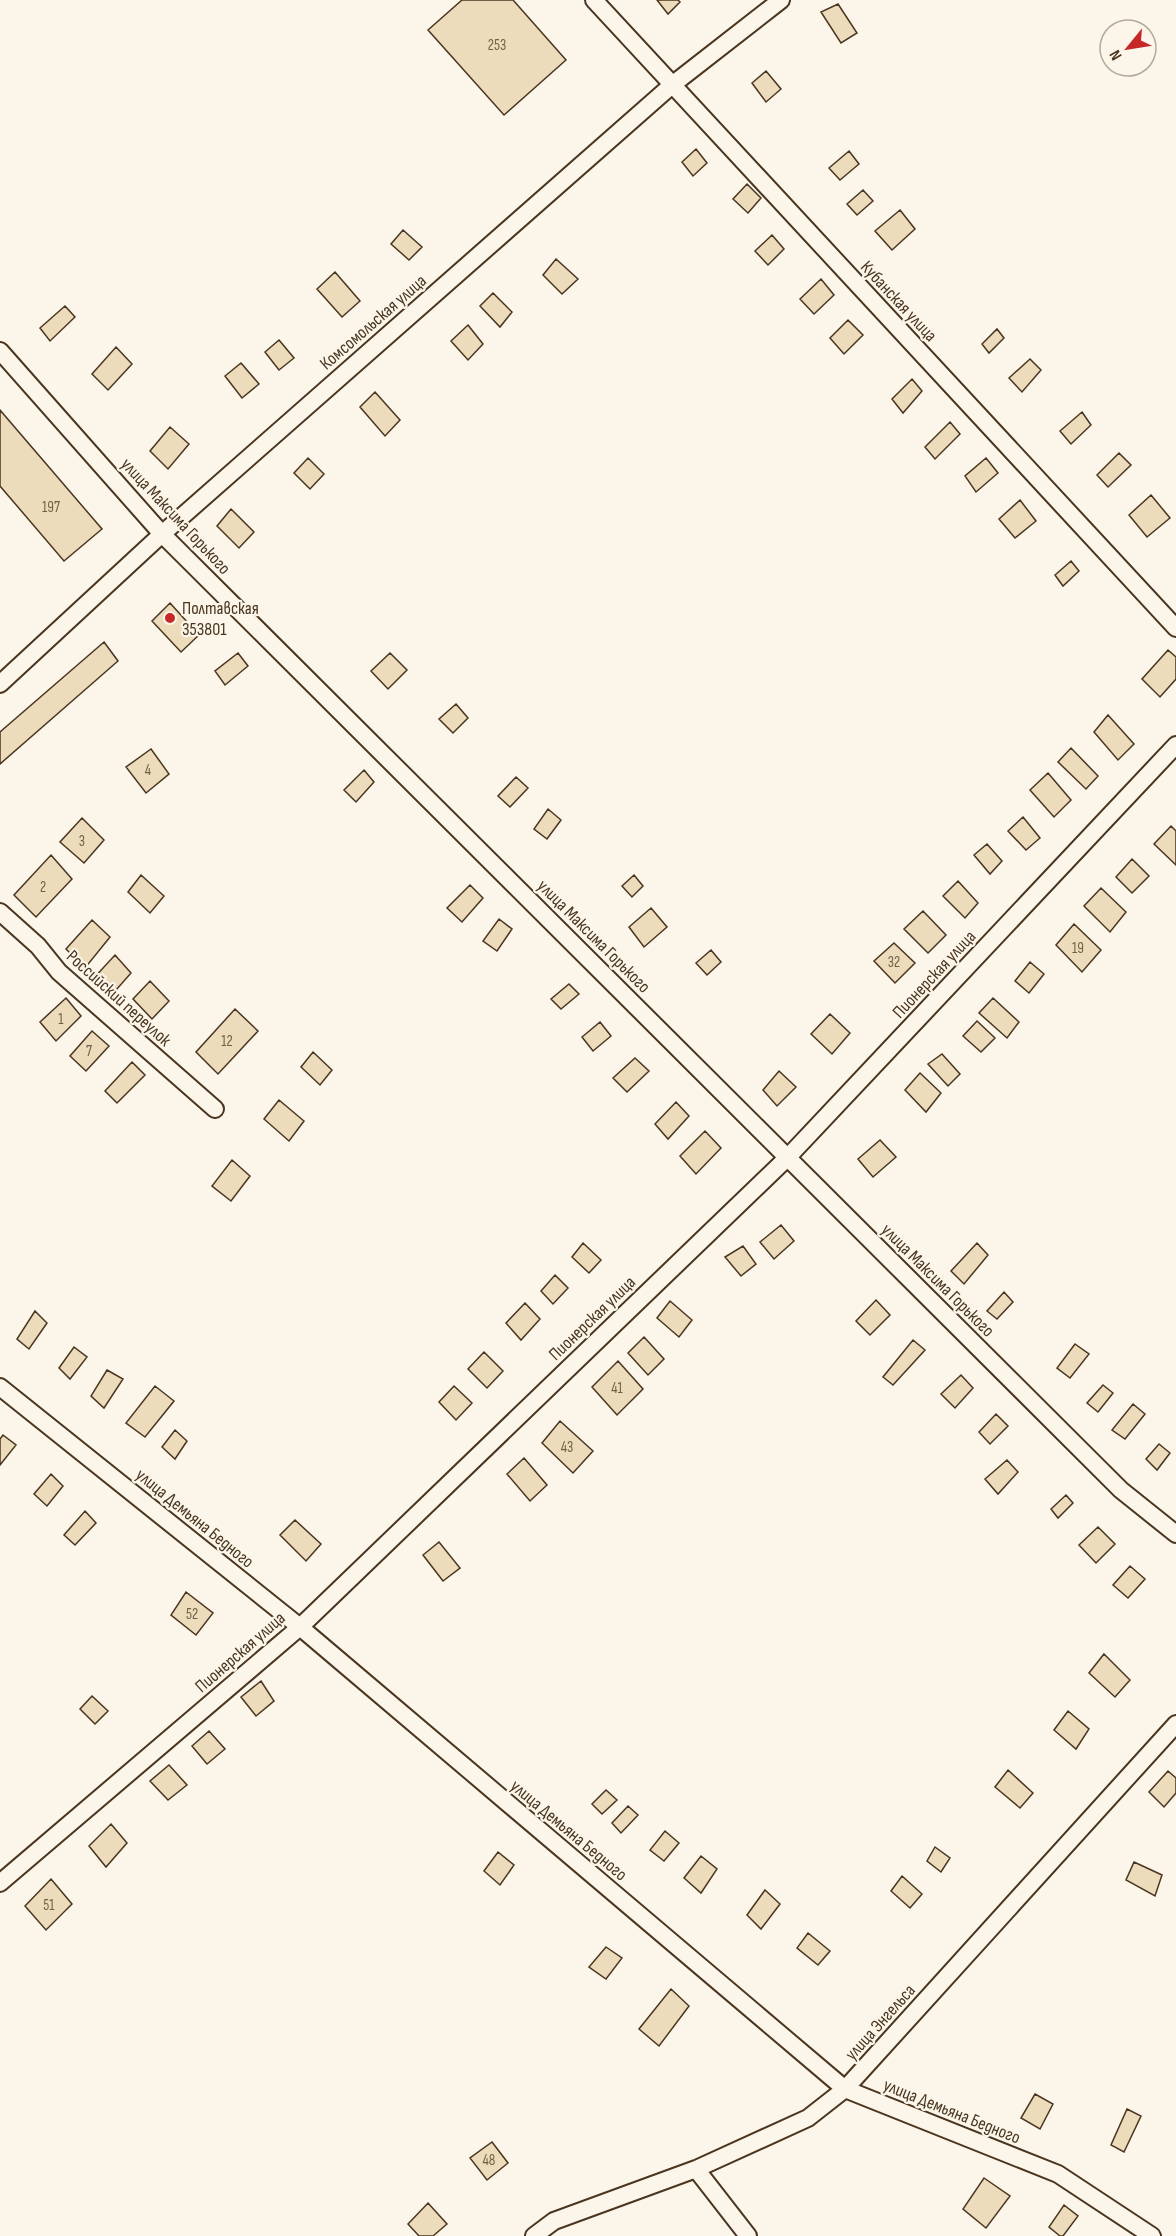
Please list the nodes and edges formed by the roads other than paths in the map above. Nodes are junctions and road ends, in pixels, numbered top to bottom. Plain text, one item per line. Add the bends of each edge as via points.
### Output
1 (594, 0) edge
2 (781, 0) edge
3 (672, 85) junction
4 (0, 351) edge
5 (162, 534) junction
6 (1176, 627) edge
7 (0, 684) edge
8 (1176, 745) edge
9 (0, 912) edge
10 (215, 1109) dead end
11 (788, 1157) junction
12 (0, 1387) edge
13 (1176, 1534) edge
14 (300, 1627) junction
15 (1176, 1724) edge
16 (0, 1882) edge
17 (845, 2089) junction
18 (696, 2169) junction
19 (534, 2236) edge
20 (748, 2236) edge
21 (1152, 2236) edge

1 - 3 street, Кубанская улица
2 - 3 street, Комсомольская улица
3 - 5 street, Комсомольская улица
3 - 6 street, Кубанская улица
4 - 5 street, улица Максима Горького
5 - 7 street, Комсомольская улица
5 - 11 street, улица Максима Горького
8 - 11 street, Пионерская улица
9 - 10 street, Российский переулок via 60,972
11 - 13 street, улица Максима Горького via 1121,1490
11 - 14 street, Пионерская улица
12 - 14 street, улица Демьяна Бедного
14 - 16 street, Пионерская улица
14 - 17 street, улица Демьяна Бедного
15 - 17 street, улица Энгельса
17 - 18 street, улица Энгельса via 808,2118
17 - 21 street, улица Демьяна Бедного via 1058,2174
18 - 19 street, улица Энгельса via 554,2221
18 - 20 street

